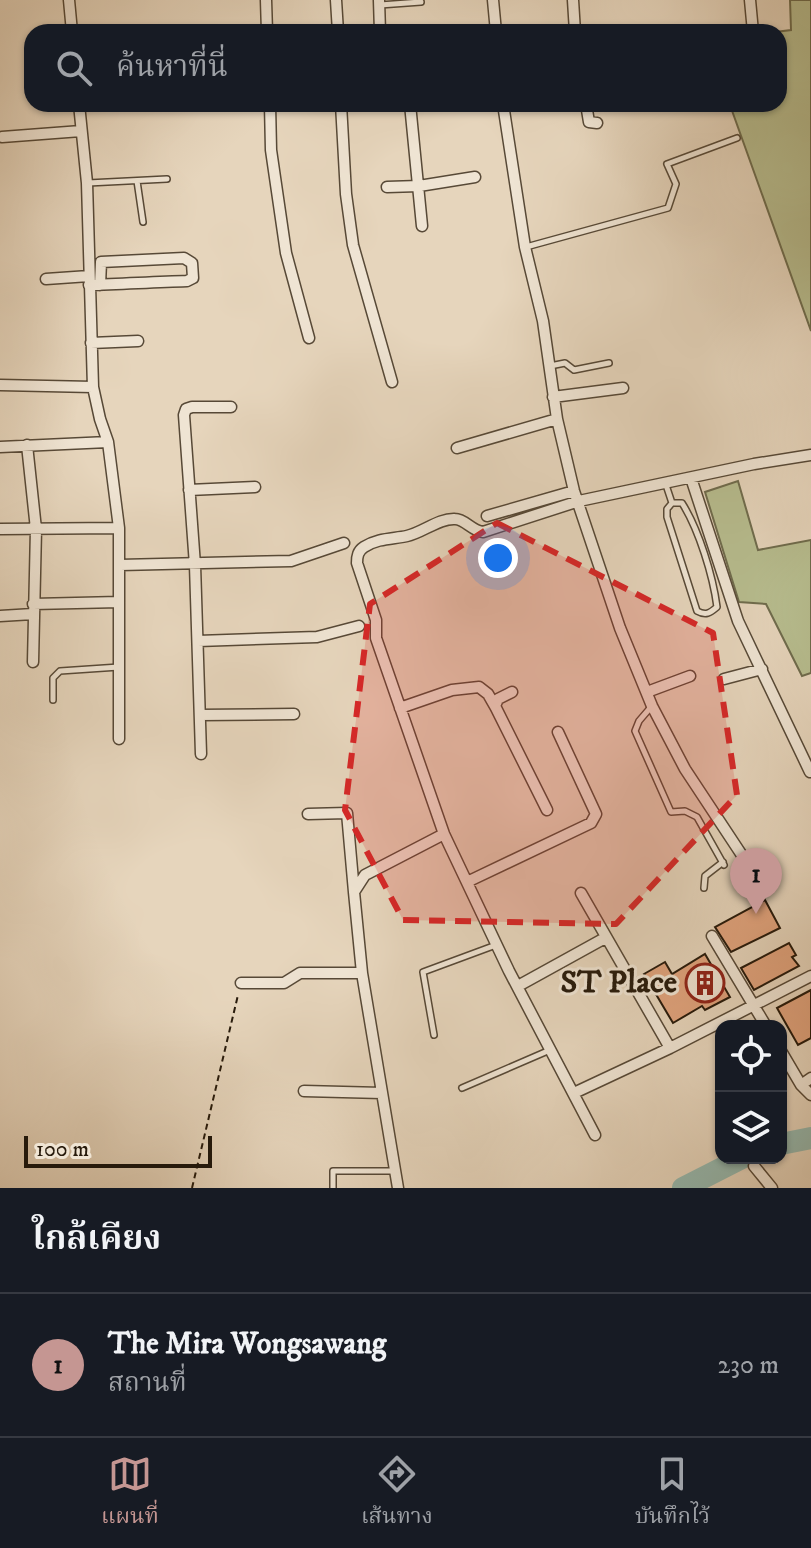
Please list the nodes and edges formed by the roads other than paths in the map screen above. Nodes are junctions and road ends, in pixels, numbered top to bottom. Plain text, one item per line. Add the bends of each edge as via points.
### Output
1 (69, 0) edge
2 (266, 0) edge
3 (336, 0) edge
4 (493, 0) edge
5 (573, 0) edge
6 (750, 0) edge
7 (379, 2) edge
8 (421, 2) dead end
9 (71, 24) edge
10 (267, 24) edge
11 (338, 24) edge
12 (380, 24) edge
13 (495, 24) edge
14 (574, 24) edge
15 (752, 24) edge
16 (80, 112) edge
17 (270, 112) edge
18 (341, 112) edge
19 (411, 112) edge
20 (504, 112) edge
21 (587, 112) edge
22 (597, 123) dead end
23 (81, 131) junction
24 (2, 137) dead end
25 (737, 138) dead end
26 (475, 177) dead end
27 (167, 179) dead end
28 (137, 181) junction
29 (87, 183) junction
30 (419, 186) junction
31 (387, 187) dead end
32 (143, 222) dead end
33 (422, 226) dead end
34 (525, 247) junction
35 (144, 260) junction
36 (46, 279) dead end
37 (92, 282) junction
38 (146, 283) junction
39 (309, 338) dead end
40 (138, 341) dead end
41 (91, 343) junction
42 (609, 363) dead end
43 (549, 366) junction
44 (392, 382) dead end
45 (0, 385) edge
46 (93, 387) junction
47 (623, 388) dead end
48 (553, 397) junction
49 (231, 407) dead end
50 (557, 419) junction
51 (108, 442) junction
52 (27, 445) junction
53 (0, 447) edge
54 (457, 448) dead end
55 (811, 455) edge
56 (691, 478) junction
57 (666, 485) junction
58 (255, 487) dead end
59 (189, 490) junction
60 (577, 496) junction
61 (672, 503) junction
62 (487, 516) dead end
63 (119, 528) junction
64 (0, 529) edge
65 (36, 529) junction
66 (344, 543) dead end
67 (120, 565) junction
68 (195, 565) junction
69 (119, 602) junction
70 (33, 609) junction
71 (0, 616) edge
72 (359, 626) dead end
73 (198, 641) junction
74 (33, 662) dead end
75 (119, 667) junction
76 (762, 669) junction
77 (690, 676) dead end
78 (724, 679) dead end
79 (512, 692) dead end
80 (647, 692) junction
81 (53, 700) dead end
82 (652, 706) junction
83 (400, 708) junction
84 (496, 708) junction
85 (294, 714) dead end
86 (200, 715) junction
87 (558, 732) dead end
88 (119, 739) dead end
89 (201, 754) dead end
90 (810, 772) edge
91 (547, 810) dead end
92 (308, 814) dead end
93 (444, 834) junction
94 (755, 875) dead end
95 (467, 882) junction
96 (704, 888) dead end
97 (354, 892) junction
98 (581, 893) dead end
99 (712, 936) dead end
100 (605, 938) junction
101 (497, 945) junction
102 (362, 973) junction
103 (811, 976) edge
104 (241, 983) road end
105 (518, 986) junction
106 (753, 1005) junction
107 (762, 1020) edge
108 (434, 1035) dead end
109 (670, 1048) junction
110 (551, 1049) junction
111 (787, 1061) edge
112 (811, 1078) edge
113 (801, 1085) junction
114 (462, 1088) dead end
115 (304, 1091) dead end
116 (382, 1093) junction
117 (574, 1093) junction
118 (811, 1095) edge
119 (595, 1135) dead end
120 (754, 1166) dead end
121 (395, 1171) junction
122 (333, 1188) edge
123 (398, 1188) edge
124 (772, 1188) edge

1 - 9 street
2 - 10 street
3 - 11 street
4 - 13 street
5 - 14 street
6 - 15 street
7 - 8 lane
7 - 12 street
16 - 23 street
17 - 39 street via 286,253
18 - 44 street via 353,245
19 - 30 street
20 - 34 street
21 - 22 street via 589,122
23 - 24 street
23 - 29 street
25 - 34 lane via 667,164 676,184 668,208
26 - 30 street
27 - 28 lane
28 - 29 lane
28 - 32 lane
29 - 37 street
30 - 31 street
30 - 33 street
34 - 43 street
35 - 37 street via 101,262
35 - 38 street
35 - 38 street via 184,258 192,263 193,278 187,281
36 - 37 street
37 - 38 street
37 - 41 street
40 - 41 street
41 - 46 street
42 - 43 lane via 574,370 565,363
43 - 48 street
45 - 46 street
46 - 51 street
47 - 48 street
48 - 50 street
49 - 59 street via 186,409
50 - 54 street
50 - 60 street
51 - 52 street
51 - 63 street
52 - 53 street
52 - 65 street
55 - 56 street
56 - 57 street
56 - 76 street via 738,621
57 - 60 street
57 - 61 lane
58 - 59 street
59 - 68 street
60 - 62 street
60 - 80 street
60 - 83 street via 483,532 450,519 362,548 357,563
61 - 61 lane via 667,517 697,611 704,615 717,607 715,593 693,523 682,503
63 - 65 street
63 - 67 street
64 - 65 street
65 - 70 street
66 - 68 street via 291,561
67 - 68 street
67 - 69 street
68 - 73 street
69 - 70 street
69 - 75 street
70 - 71 street
70 - 74 street
72 - 73 street via 317,637
73 - 86 street
75 - 81 lane via 60,671 53,678
75 - 88 street
76 - 78 street
76 - 90 street
77 - 80 street
79 - 84 street via 498,699
80 - 82 street
82 - 94 street via 685,769
82 - 96 lane via 635,731 651,771 671,812 697,817 723,864 705,876
83 - 84 street via 452,690 479,687
83 - 93 street
84 - 91 street
85 - 86 street
86 - 89 street
87 - 95 street via 596,814 591,823
92 - 97 street via 347,813
93 - 95 street
93 - 97 street via 365,875
95 - 101 street
97 - 102 street
98 - 100 street
99 - 106 street
100 - 105 street
100 - 109 street
101 - 105 street
101 - 108 lane via 423,972
102 - 104 street via 300,973 284,983
102 - 116 street
103 - 106 street
105 - 110 street
106 - 107 street
106 - 109 street
109 - 117 street
110 - 114 lane
110 - 117 street
111 - 113 street
112 - 113 street
113 - 118 street
115 - 116 street
116 - 121 street
117 - 119 street
120 - 124 street
121 - 122 lane via 333,1171
121 - 123 street

